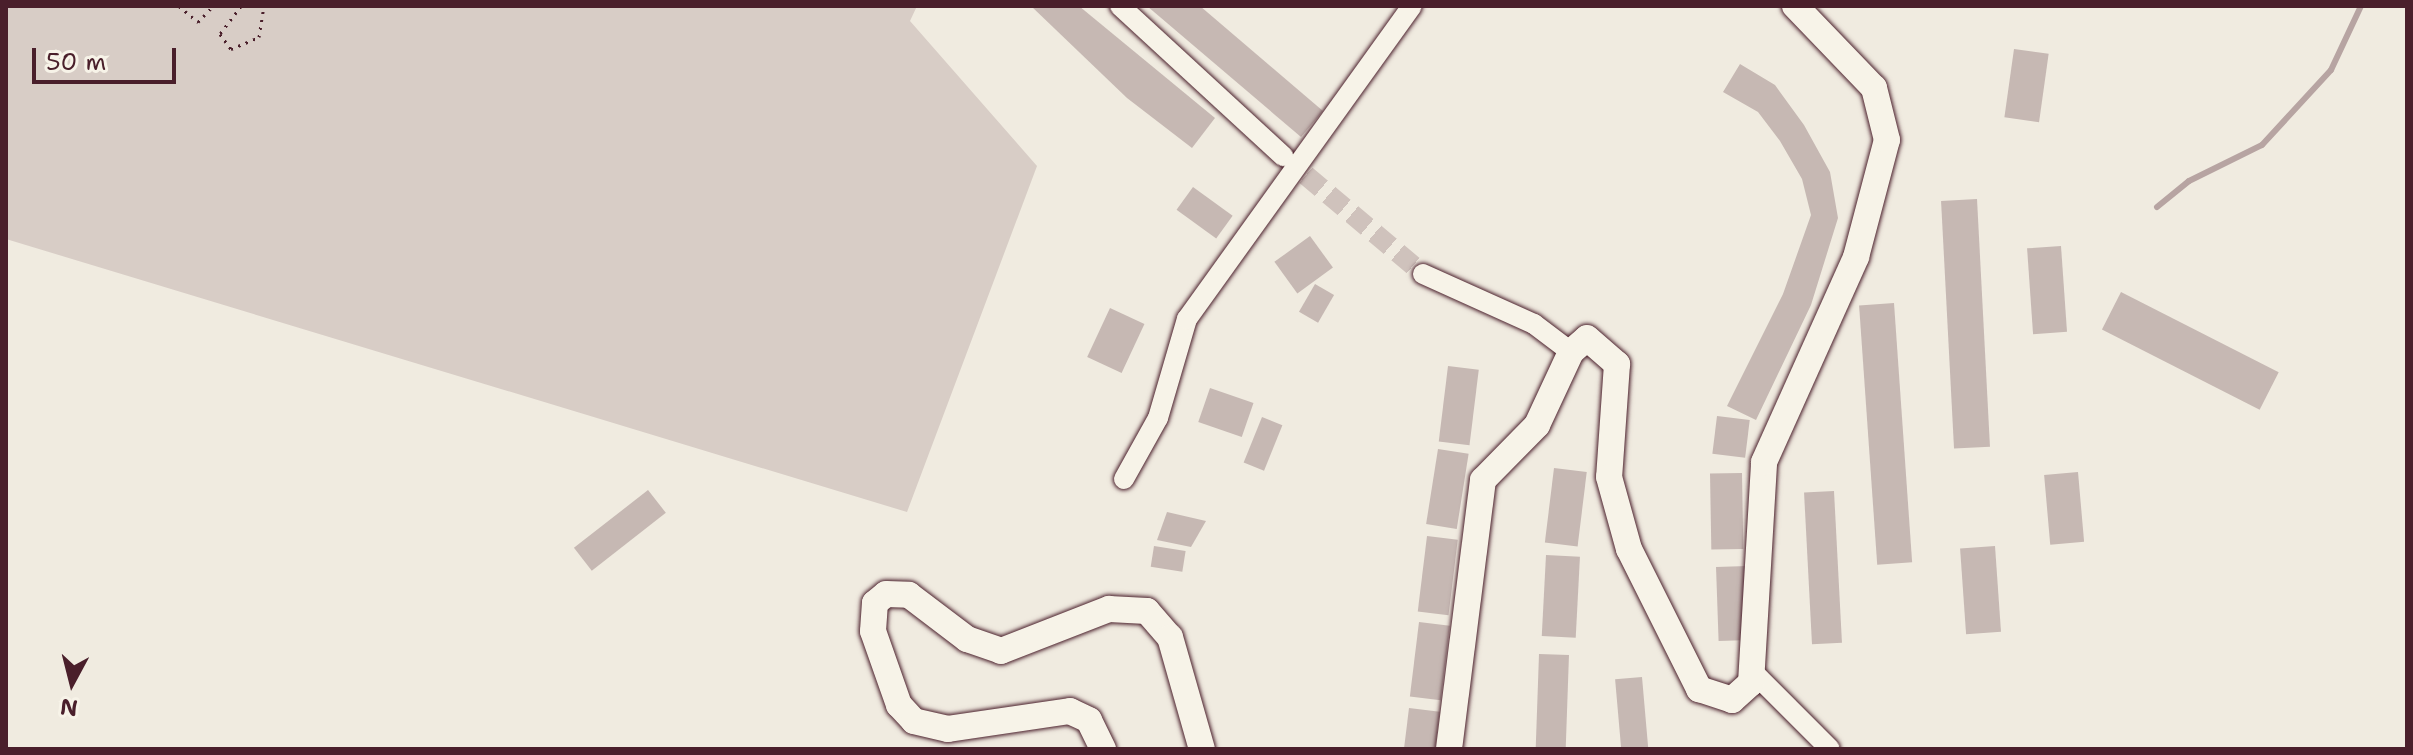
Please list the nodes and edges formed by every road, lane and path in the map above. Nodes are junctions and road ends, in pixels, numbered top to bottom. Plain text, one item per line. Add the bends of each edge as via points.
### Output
1 (179, 6) edge
2 (213, 6) edge
3 (241, 6) edge
4 (264, 6) edge
5 (1120, 6) edge
6 (1412, 6) edge
7 (1795, 6) edge
8 (1283, 156) tunnel mouth
9 (1423, 274) tunnel mouth
10 (1571, 352) junction
11 (1124, 479) dead end
12 (1754, 673) junction
13 (1103, 749) edge
14 (1202, 749) edge
15 (1449, 749) edge
16 (1830, 749) edge

1 - 2 path via 198,22
3 - 4 path via 220,34 231,49 259,37
5 - 8 street
6 - 11 street via 1187,319 1158,418
7 - 12 street via 1874,88 1887,140 1856,257 1764,462
9 - 10 street via 1534,324
10 - 12 street via 1594,338 1615,359 1608,463 1614,510 1694,682 1712,698 1732,700 1747,690
10 - 15 street via 1541,418 1493,461 1479,491
12 - 16 street
13 - 14 street via 1089,720 1070,711 941,729 914,721 899,705 873,631 875,603 886,594 909,595 967,639 1001,651 1109,609 1147,611 1170,637

